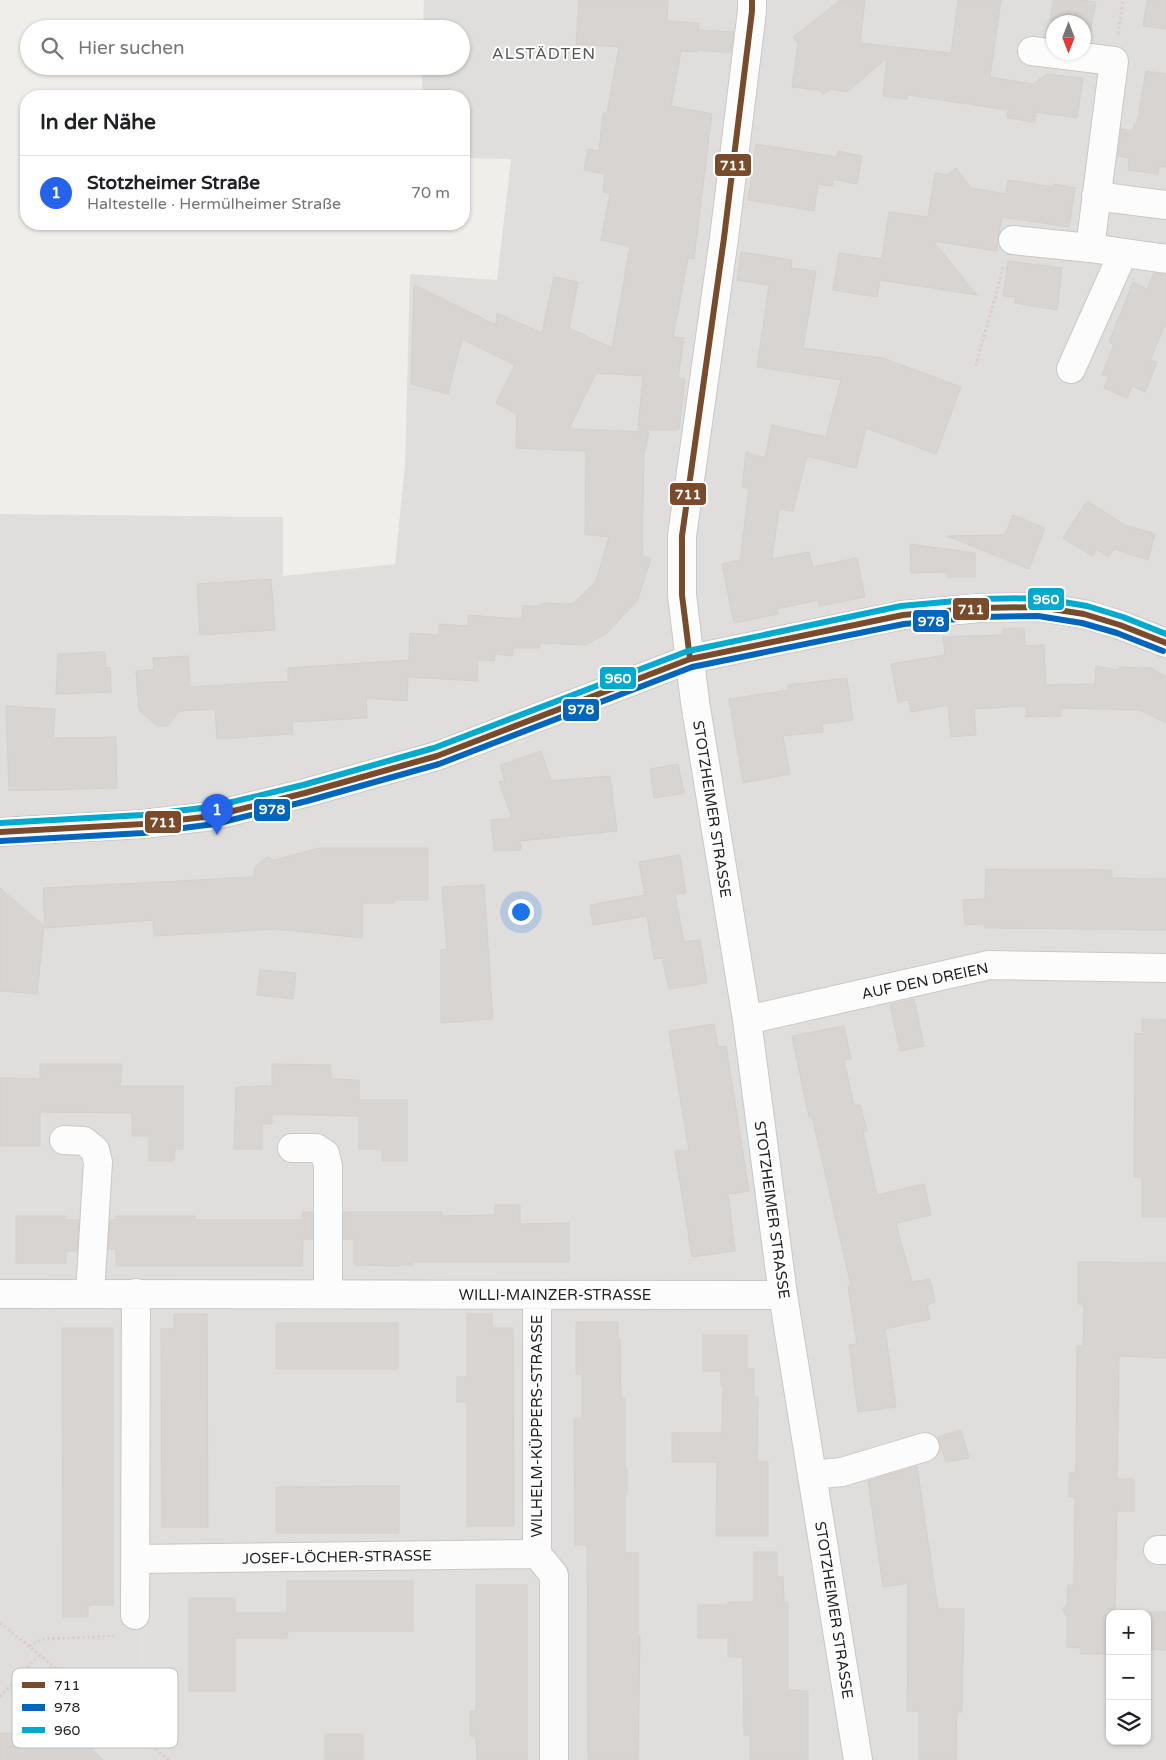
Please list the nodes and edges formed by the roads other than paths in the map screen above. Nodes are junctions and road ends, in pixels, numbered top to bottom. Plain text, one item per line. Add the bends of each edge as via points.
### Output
1 (752, 0) edge
2 (1032, 51) dead end
3 (1096, 196) junction
4 (1166, 205) edge
5 (1013, 240) road end
6 (1090, 248) junction
7 (1123, 253) junction
8 (1166, 259) edge
9 (1071, 369) dead end
10 (1166, 643) edge
11 (690, 659) junction
12 (0, 832) edge
13 (1166, 968) edge
14 (747, 1020) junction
15 (64, 1140) dead end
16 (292, 1148) dead end
17 (0, 1294) edge
18 (90, 1294) junction
19 (136, 1294) junction
20 (328, 1294) junction
21 (783, 1295) junction
22 (537, 1296) junction
23 (924, 1447) dead end
24 (812, 1475) junction
25 (537, 1554) junction
26 (136, 1559) junction
27 (135, 1615) road end
28 (554, 1760) edge
29 (858, 1760) edge

1 - 11 street, STOTZHEIMER STRASSE via 724,238 682,536 682,595
2 - 3 street via 1114,61
3 - 4 street
3 - 6 street
5 - 6 street
6 - 7 street
7 - 8 street
7 - 9 street
10 - 11 street via 1084,614 1039,607 979,608 903,615
11 - 12 street via 437,756 305,793 213,816 143,824
11 - 14 street, STOTZHEIMER STRASSE via 694,702
13 - 14 street, AUF DEN DREIEN via 989,965
14 - 21 street, STOTZHEIMER STRASSE
15 - 18 street via 84,1141 95,1150 98,1162
16 - 20 street via 316,1148 325,1154 328,1166
17 - 18 street, WILLI-MAINZER-STRASSE
18 - 19 street, WILLI-MAINZER-STRASSE
19 - 20 street, WILLI-MAINZER-STRASSE
19 - 26 street
20 - 22 street, WILLI-MAINZER-STRASSE
21 - 22 street, WILLI-MAINZER-STRASSE
21 - 24 street, STOTZHEIMER STRASSE
22 - 25 street, WILHELM-KÜPPERS-STRASSE
23 - 24 street via 842,1472
24 - 29 street, STOTZHEIMER STRASSE
25 - 26 street, JOSEF-LÖCHER-STRASSE
25 - 28 street, WILHELM-KÜPPERS-STRASSE via 554,1575
26 - 27 street

